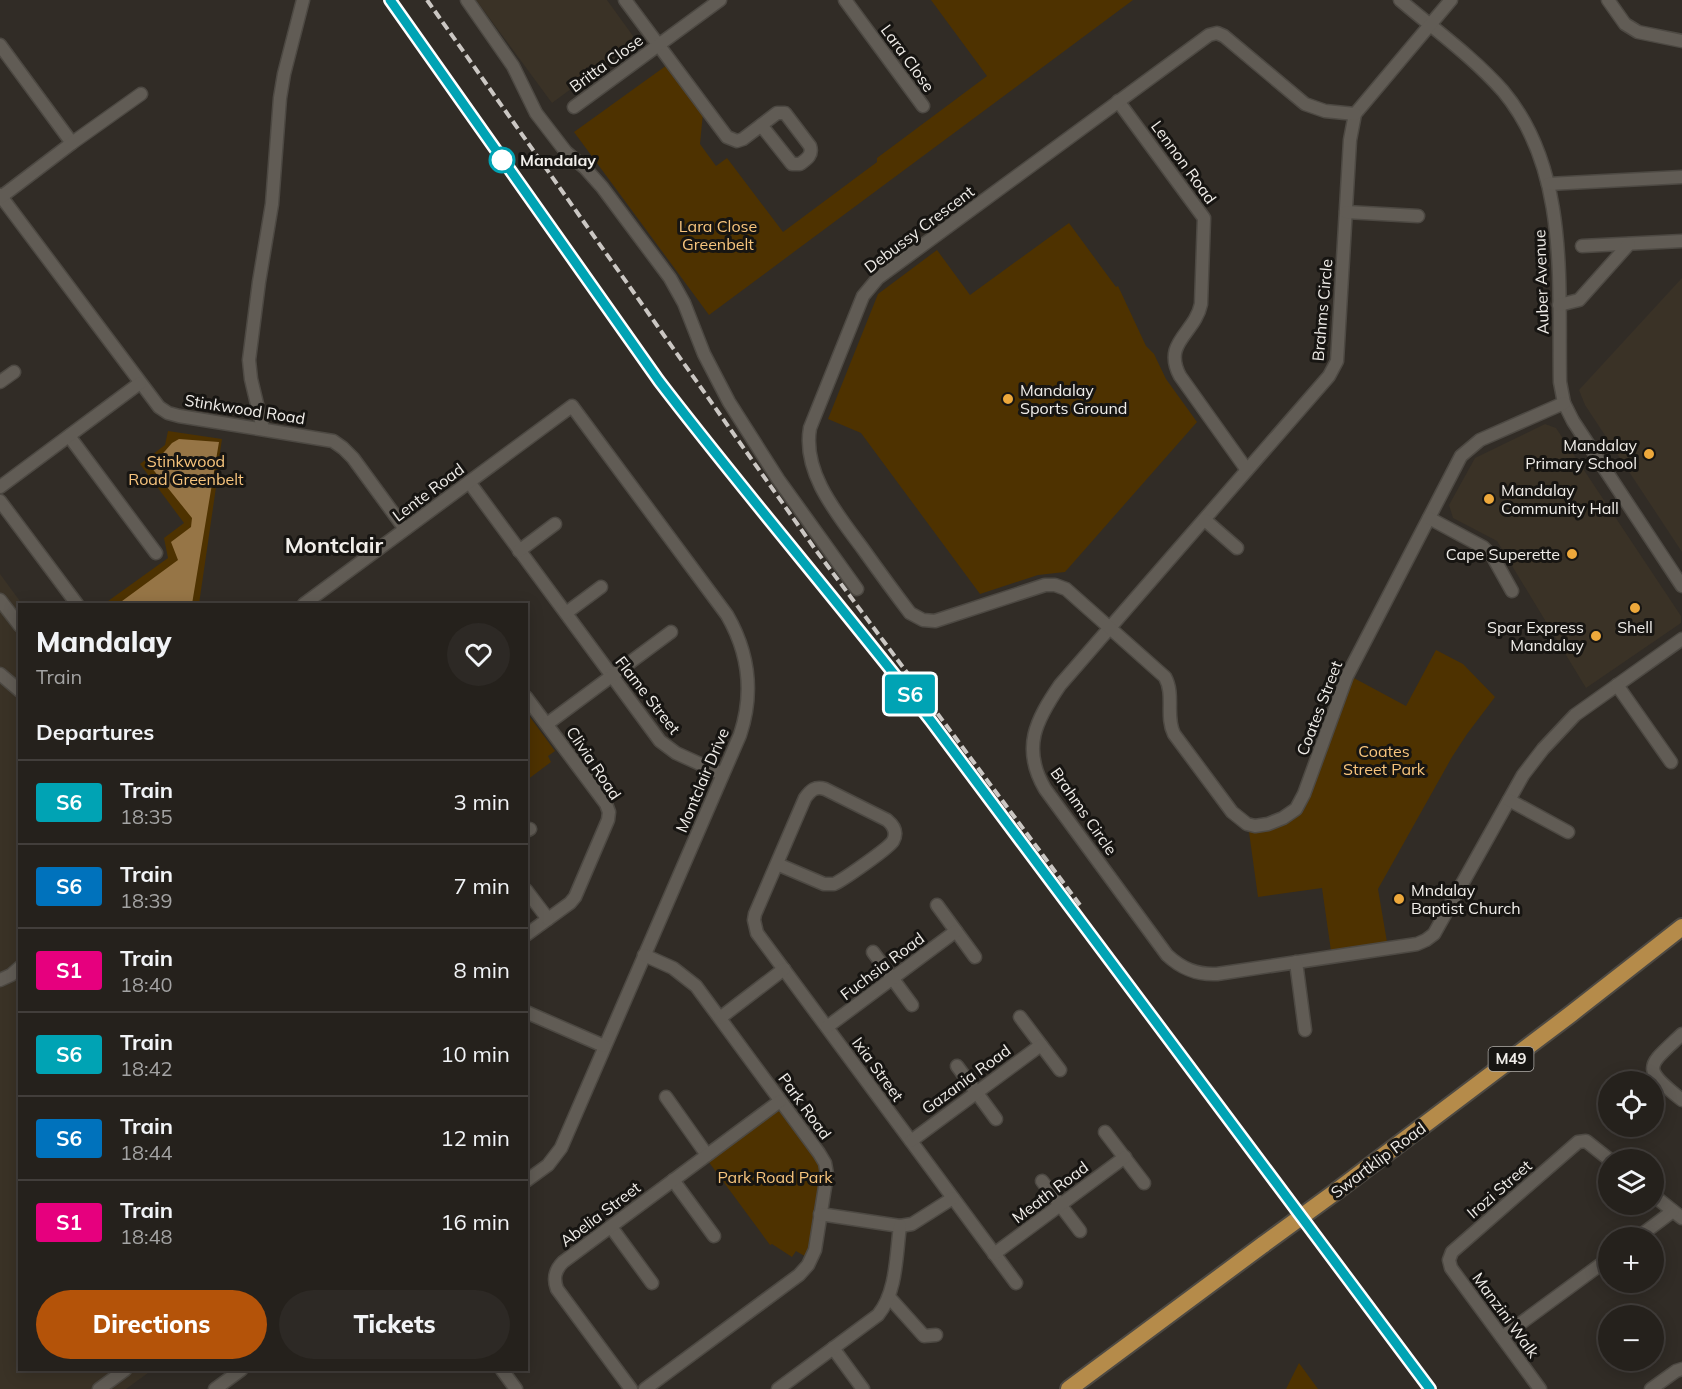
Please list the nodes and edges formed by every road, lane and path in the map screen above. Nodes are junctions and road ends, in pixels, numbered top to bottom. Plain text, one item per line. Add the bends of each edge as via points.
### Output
1 (303, 0) edge
2 (467, 0) edge
3 (625, 0) edge
4 (720, 0) edge
5 (845, 0) edge
6 (1400, 0) edge
7 (1451, 0) edge
8 (1608, 0) edge
9 (1429, 25) junction
10 (1682, 41) edge
11 (0, 45) edge
12 (658, 45) junction
13 (141, 94) dead end
14 (1118, 101) junction
15 (923, 106) dead end
16 (574, 107) dead end
17 (1355, 114) junction
18 (761, 125) junction
19 (72, 143) junction
20 (1682, 177) edge
21 (1548, 184) junction
22 (1, 196) edge
23 (1346, 212) junction
24 (1418, 216) dead end
25 (1682, 241) edge
26 (1629, 244) junction
27 (1582, 246) dead end
28 (1559, 305) junction
29 (14, 372) dead end
30 (0, 382) edge
31 (140, 383) junction
32 (1564, 403) junction
33 (572, 406) joint
34 (263, 429) junction
35 (69, 436) junction
36 (1247, 470) junction
37 (469, 482) junction
38 (0, 487) edge
39 (0, 501) edge
40 (1429, 518) junction
41 (1205, 519) junction
42 (555, 524) dead end
43 (405, 529) junction
44 (1237, 548) dead end
45 (519, 550) junction
46 (156, 554) dead end
47 (1682, 586) edge
48 (601, 587) dead end
49 (857, 589) dead end
50 (1512, 591) dead end
51 (0, 600) edge
52 (76, 603) edge
53 (305, 603) edge
54 (566, 614) junction
55 (18, 623) edge
56 (1110, 627) junction
57 (671, 632) dead end
58 (1682, 639) edge
59 (0, 674) edge
60 (612, 676) junction
61 (1617, 685) junction
62 (18, 689) edge
63 (528, 700) edge
64 (547, 724) junction
65 (1671, 762) dead end
66 (722, 774) junction
67 (1509, 800) junction
68 (1568, 832) dead end
69 (777, 864) junction
70 (528, 893) edge
71 (937, 905) dead end
72 (548, 919) junction
73 (1682, 927) edge
74 (956, 931) junction
75 (528, 934) edge
76 (873, 952) dead end
77 (644, 955) junction
78 (975, 957) dead end
79 (1296, 962) junction
80 (18, 969) edge
81 (784, 969) junction
82 (892, 979) junction
83 (0, 980) edge
84 (912, 1005) dead end
85 (528, 1013) edge
86 (1020, 1017) dead end
87 (720, 1018) junction
88 (827, 1027) junction
89 (1305, 1030) dead end
90 (1682, 1034) edge
91 (1041, 1045) junction
92 (604, 1046) junction
93 (957, 1066) dead end
94 (1060, 1070) dead end
95 (976, 1092) junction
96 (666, 1097) dead end
97 (1682, 1100) edge
98 (780, 1101) junction
99 (996, 1119) dead end
100 (1105, 1132) dead end
101 (911, 1141) junction
102 (1598, 1150) edge
103 (707, 1155) junction
104 (1125, 1157) junction
105 (528, 1180) edge
106 (673, 1180) junction
107 (1042, 1181) dead end
108 (1144, 1183) dead end
109 (953, 1198) junction
110 (1664, 1203) edge
111 (1060, 1205) junction
112 (820, 1214) junction
113 (1678, 1214) edge
114 (900, 1226) junction
115 (610, 1227) junction
116 (1656, 1227) edge
117 (1080, 1231) dead end
118 (714, 1236) dead end
119 (994, 1254) junction
120 (1449, 1260) joint
121 (1598, 1266) edge
122 (652, 1283) dead end
123 (1016, 1283) dead end
124 (889, 1298) junction
125 (936, 1335) dead end
126 (1502, 1337) junction
127 (833, 1348) junction
128 (1682, 1369) edge
129 (124, 1371) edge
130 (240, 1371) edge
131 (503, 1371) edge
132 (99, 1389) edge
133 (215, 1389) edge
134 (516, 1389) edge
135 (632, 1389) edge
136 (645, 1389) edge
137 (778, 1389) edge
138 (863, 1389) edge
139 (1069, 1389) edge
140 (1540, 1389) edge
141 (1651, 1389) edge

1 - 34 street via 280,98 272,204 249,360
2 - 49 street via 513,66 536,113 566,152 602,187 670,278 729,402 778,479
3 - 12 street
4 - 12 street, Britta Close
5 - 15 street, Lara Close
6 - 9 street, Auber Avenue
7 - 9 street, Brahms Circle
8 - 10 street via 1624,24 1638,32
9 - 17 street, Brahms Circle
9 - 21 street, Auber Avenue via 1490,77 1514,106 1533,140
11 - 19 street
12 - 16 street, Britta Close
12 - 18 street via 728,138 737,141
13 - 19 street
14 - 17 street, Debussy Crescent via 1205,36 1217,33 1305,104
14 - 36 street, Lennon Road via 1204,218 1202,304 1175,350 1174,362
14 - 56 street, Debussy Crescent via 870,287 863,296 808,440 823,493 915,617 935,621 1041,586 1055,585 1066,589
17 - 23 street, Brahms Circle
18 - 18 street via 779,112 784,113 810,146 810,157 800,165 792,164
19 - 22 street
20 - 21 street
21 - 28 street, Auber Avenue via 1558,247
22 - 31 street, Stinkwood Road
23 - 24 street
23 - 36 street, Brahms Circle via 1335,368
25 - 26 street
26 - 27 street
26 - 28 street via 1580,300
28 - 32 street, Auber Avenue
29 - 30 street
31 - 34 street, Stinkwood Road via 168,413
31 - 35 street
32 - 40 street, Coates Street via 1468,448
32 - 47 street, Auber Avenue
33 - 37 street, Lente Road
33 - 66 street, Montclair Drive via 727,615 741,643 748,671 747,710
34 - 43 street, Stinkwood Road via 318,437 344,448
35 - 38 street
35 - 46 street
36 - 41 street, Brahms Circle
37 - 43 street, Lente Road
37 - 45 street, Flame Street
39 - 52 street
40 - 50 street via 1483,547
40 - 56 street, Coates Street via 1347,676 1300,803 1283,818 1268,824 1248,824 1233,812 1174,734 1165,677
41 - 44 street
41 - 56 street, Brahms Circle
42 - 45 street
43 - 53 street, Lente Road
45 - 54 street, Flame Street
48 - 54 street
51 - 55 street
54 - 60 street, Flame Street
56 - 79 street, Brahms Circle via 1060,685 1039,718 1033,746 1040,782 1178,965 1200,974 1217,974
57 - 60 street
58 - 61 street, Brahms Circle
59 - 62 street
60 - 64 street
60 - 66 street, Flame Street via 665,746
61 - 65 street
61 - 67 street, Brahms Circle via 1565,723 1530,764
63 - 64 street, Clivia Road
64 - 72 street, Clivia Road via 609,812 574,897
66 - 77 street, Montclair Drive
67 - 68 street
67 - 79 street, Brahms Circle via 1430,938 1417,944
69 - 69 street, Ixia Street via 824,884 834,884 890,845 894,828 887,820 816,788 805,798
69 - 81 street, Ixia Street via 754,920 757,933
70 - 72 street
71 - 74 street
72 - 75 street, Clivia Road
73 - 139 main road, Swartklip Road / M49, bridge
74 - 78 street
74 - 82 street, Fuchsia Road
76 - 82 street
77 - 87 street, Park Road via 685,975
77 - 92 street, Montclair Drive
79 - 89 street
80 - 83 street
81 - 87 street
81 - 88 street, Ixia Street
82 - 84 street
82 - 88 street, Fuchsia Road
85 - 92 street
86 - 91 street
87 - 98 street, Park Road
88 - 101 street, Ixia Street
90 - 97 street via 1654,1062 1654,1075
91 - 94 street
91 - 95 street, Gazania Road
92 - 105 street, Montclair Drive via 558,1154
93 - 95 street
95 - 99 street
95 - 101 street, Gazania Road
96 - 103 street
98 - 103 street, Abelia Street
98 - 112 street, Park Road via 825,1163 827,1174
100 - 104 street
101 - 109 street, Ixia Street
102 - 120 street, Irozi Street via 1586,1141 1574,1144 1452,1252
103 - 106 street, Abelia Street
104 - 108 street
104 - 111 street, Meath Road
106 - 115 street, Abelia Street
106 - 118 street
107 - 111 street
109 - 114 street via 912,1224
109 - 119 street, Ixia Street
110 - 113 street
111 - 117 street
111 - 119 street, Meath Road
112 - 114 street
112 - 136 street, Park Road via 815,1250 799,1275
113 - 116 street
114 - 124 street
115 - 122 street
115 - 135 street, Abelia Street via 563,1262 555,1278 557,1289
119 - 123 street, Ixia Street
120 - 126 street, Manzini Walk
121 - 126 street
124 - 125 street via 924,1336
124 - 127 street via 878,1315
126 - 140 street, Manzini Walk
127 - 137 street
127 - 138 street
128 - 141 street
129 - 132 street
130 - 133 street
131 - 134 street

